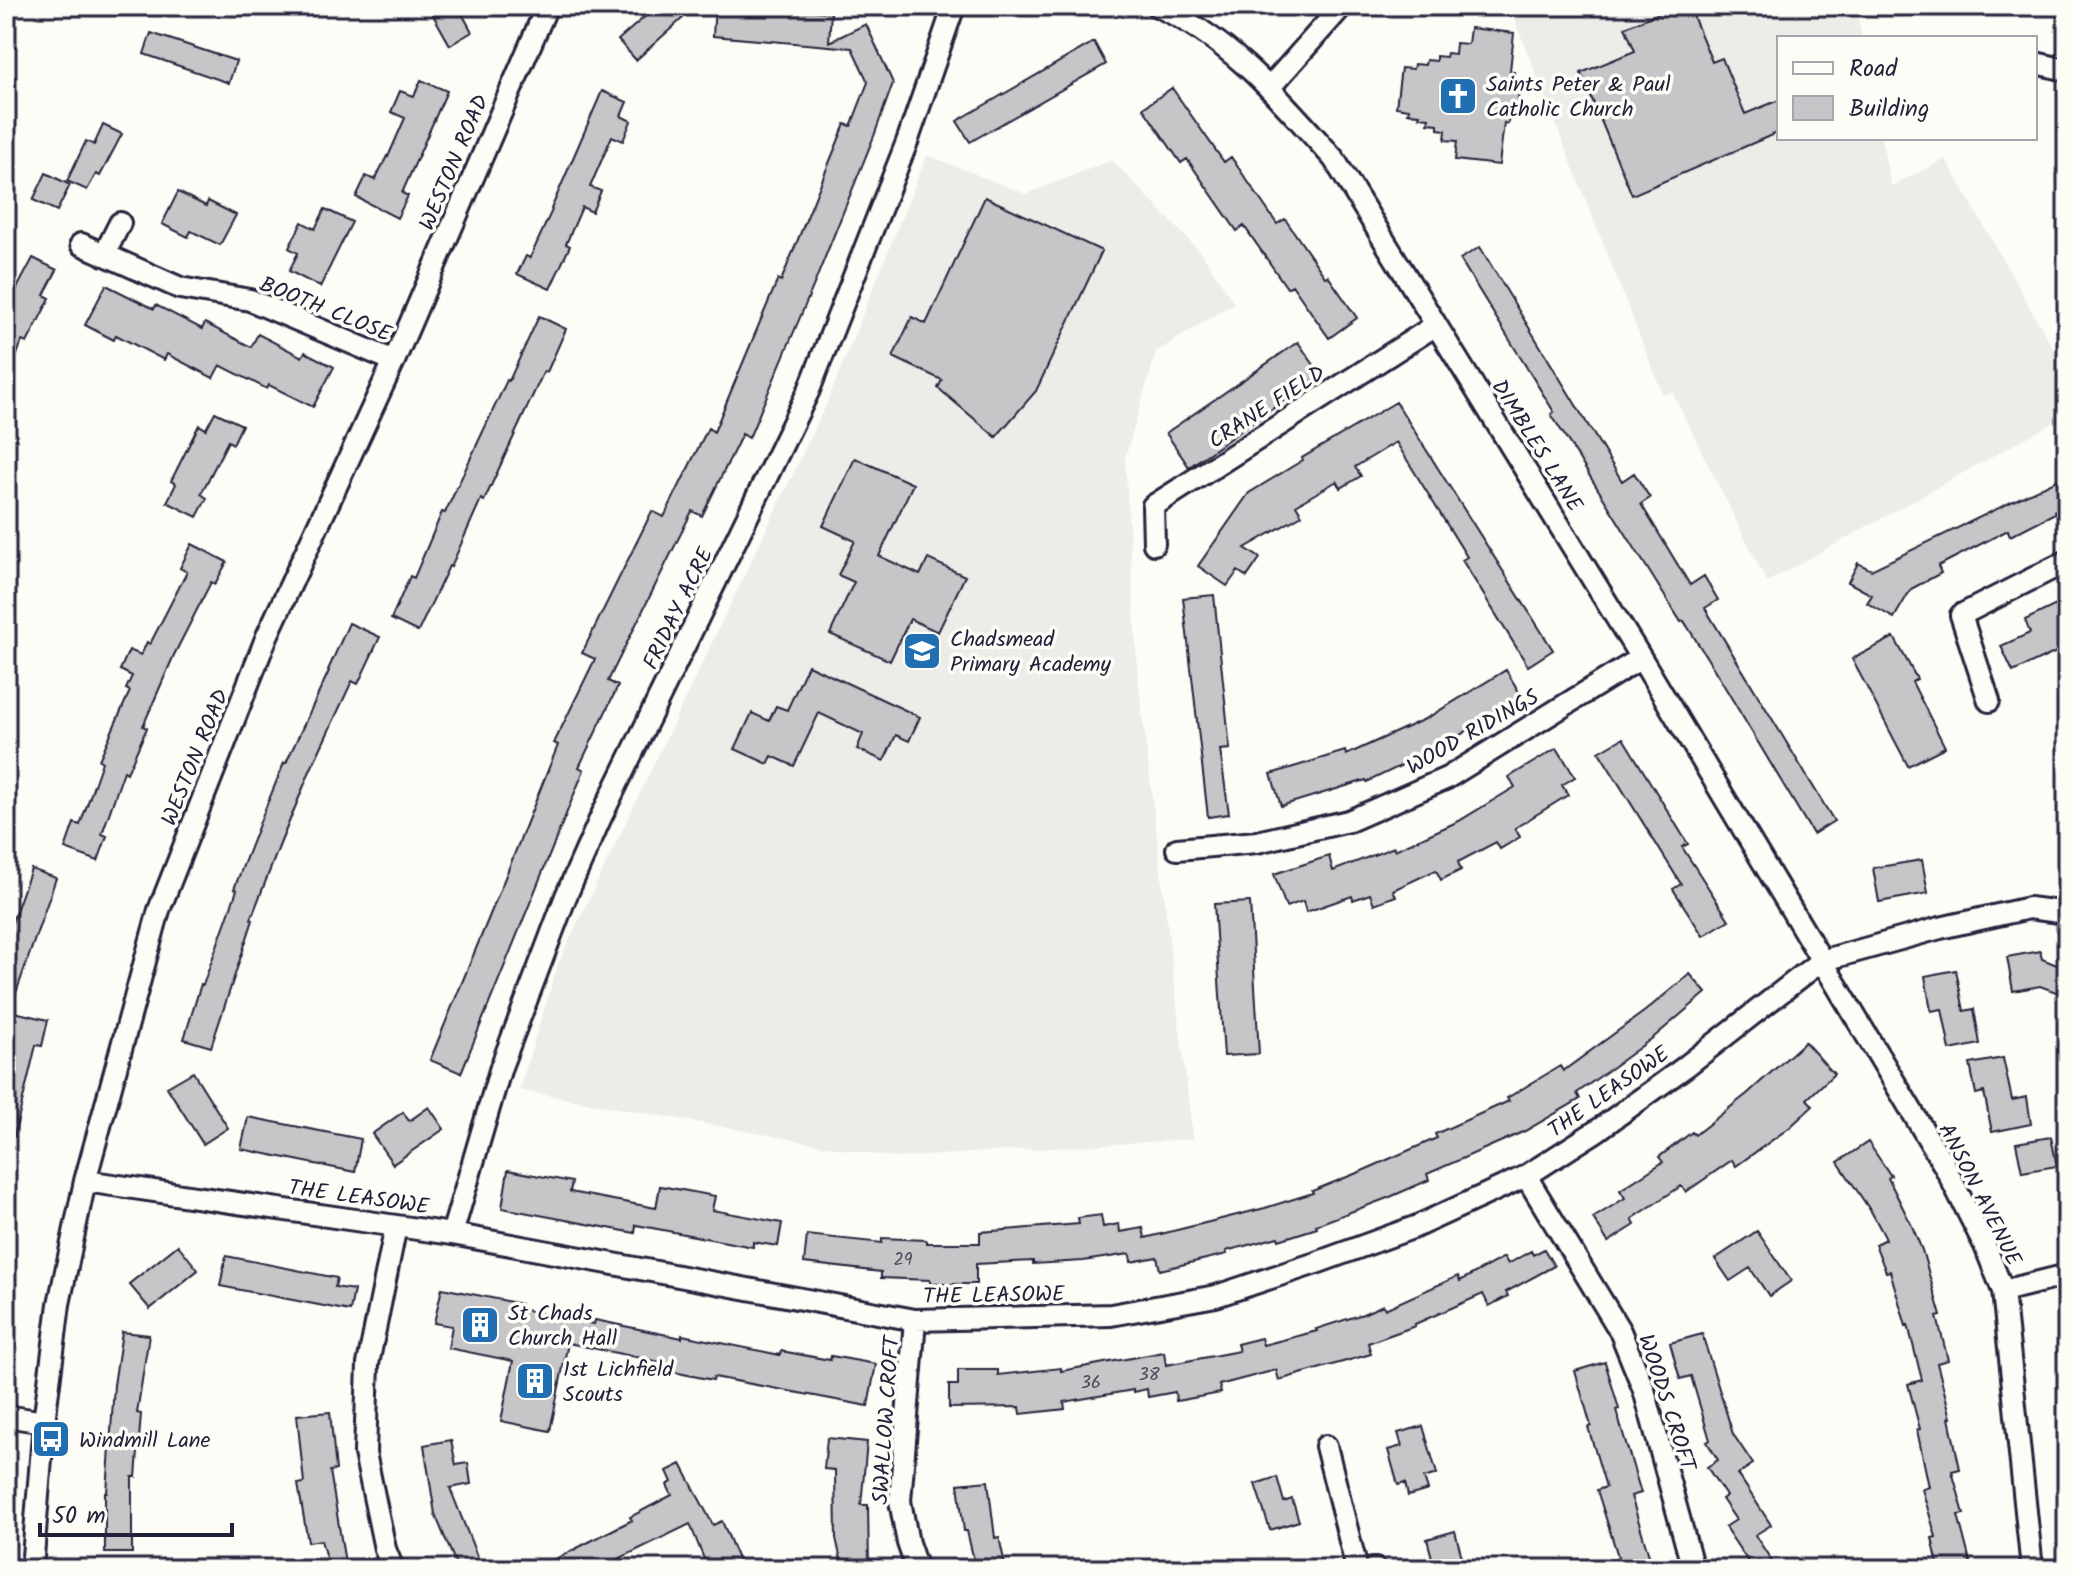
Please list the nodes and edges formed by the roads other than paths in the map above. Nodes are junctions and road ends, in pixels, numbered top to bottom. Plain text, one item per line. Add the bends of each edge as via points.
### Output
1 (547, 6) edge
2 (954, 6) edge
3 (1157, 6) edge
4 (1342, 6) edge
5 (2037, 63) edge
6 (2067, 70) edge
7 (1270, 87) junction
8 (120, 223) dead end
9 (81, 244) dead end
10 (104, 255) junction
11 (1436, 325) junction
12 (394, 361) junction
13 (1154, 544) dead end
14 (2067, 561) edge
15 (1641, 658) junction
16 (1989, 701) dead end
17 (1177, 849) dead end
18 (2067, 913) edge
19 (1821, 961) junction
20 (1526, 1176) junction
21 (85, 1181) junction
22 (396, 1226) junction
23 (452, 1234) junction
24 (2067, 1275) edge
25 (2003, 1291) junction
26 (915, 1320) junction
27 (6, 1416) edge
28 (44, 1422) junction
29 (1326, 1446) dead end
30 (32, 1569) edge
31 (393, 1569) edge
32 (917, 1569) edge
33 (1357, 1569) edge
34 (1693, 1569) edge
35 (2032, 1569) edge

1 - 12 street, WESTON ROAD
2 - 23 street, FRIDAY ACRE via 907,142 809,390 566,896 501,1067
3 - 7 street, DIMBLES LANE via 1209,36
4 - 7 street
5 - 6 street
7 - 11 street, DIMBLES LANE via 1334,159
8 - 10 street
9 - 10 street, BOOTH CLOSE
10 - 12 street, BOOTH CLOSE via 180,288 250,300
11 - 13 street, CRANE FIELD via 1153,506
11 - 15 street, DIMBLES LANE
12 - 21 street, WESTON ROAD via 267,636 159,910
14 - 16 street via 1961,615
15 - 17 street, WOOD RIDINGS via 1447,778 1349,821 1257,842
15 - 19 street, DIMBLES LANE
18 - 19 street via 2029,908
19 - 20 street, THE LEASOWE via 1685,1067
19 - 25 street, ANSON AVENUE via 1944,1165
20 - 26 street, THE LEASOWE via 1415,1227 1216,1296 1111,1315
20 - 34 street, WOODS CROFT via 1620,1331 1644,1390
21 - 22 street, THE LEASOWE
21 - 28 street, WESTON ROAD via 59,1304
22 - 23 street, THE LEASOWE
22 - 31 street via 368,1364 365,1453
23 - 26 street, THE LEASOWE
24 - 25 street
25 - 35 street, ANSON AVENUE
26 - 32 street, SWALLOW CROFT via 900,1501
27 - 28 street
28 - 30 street, WESTON ROAD
29 - 33 street

